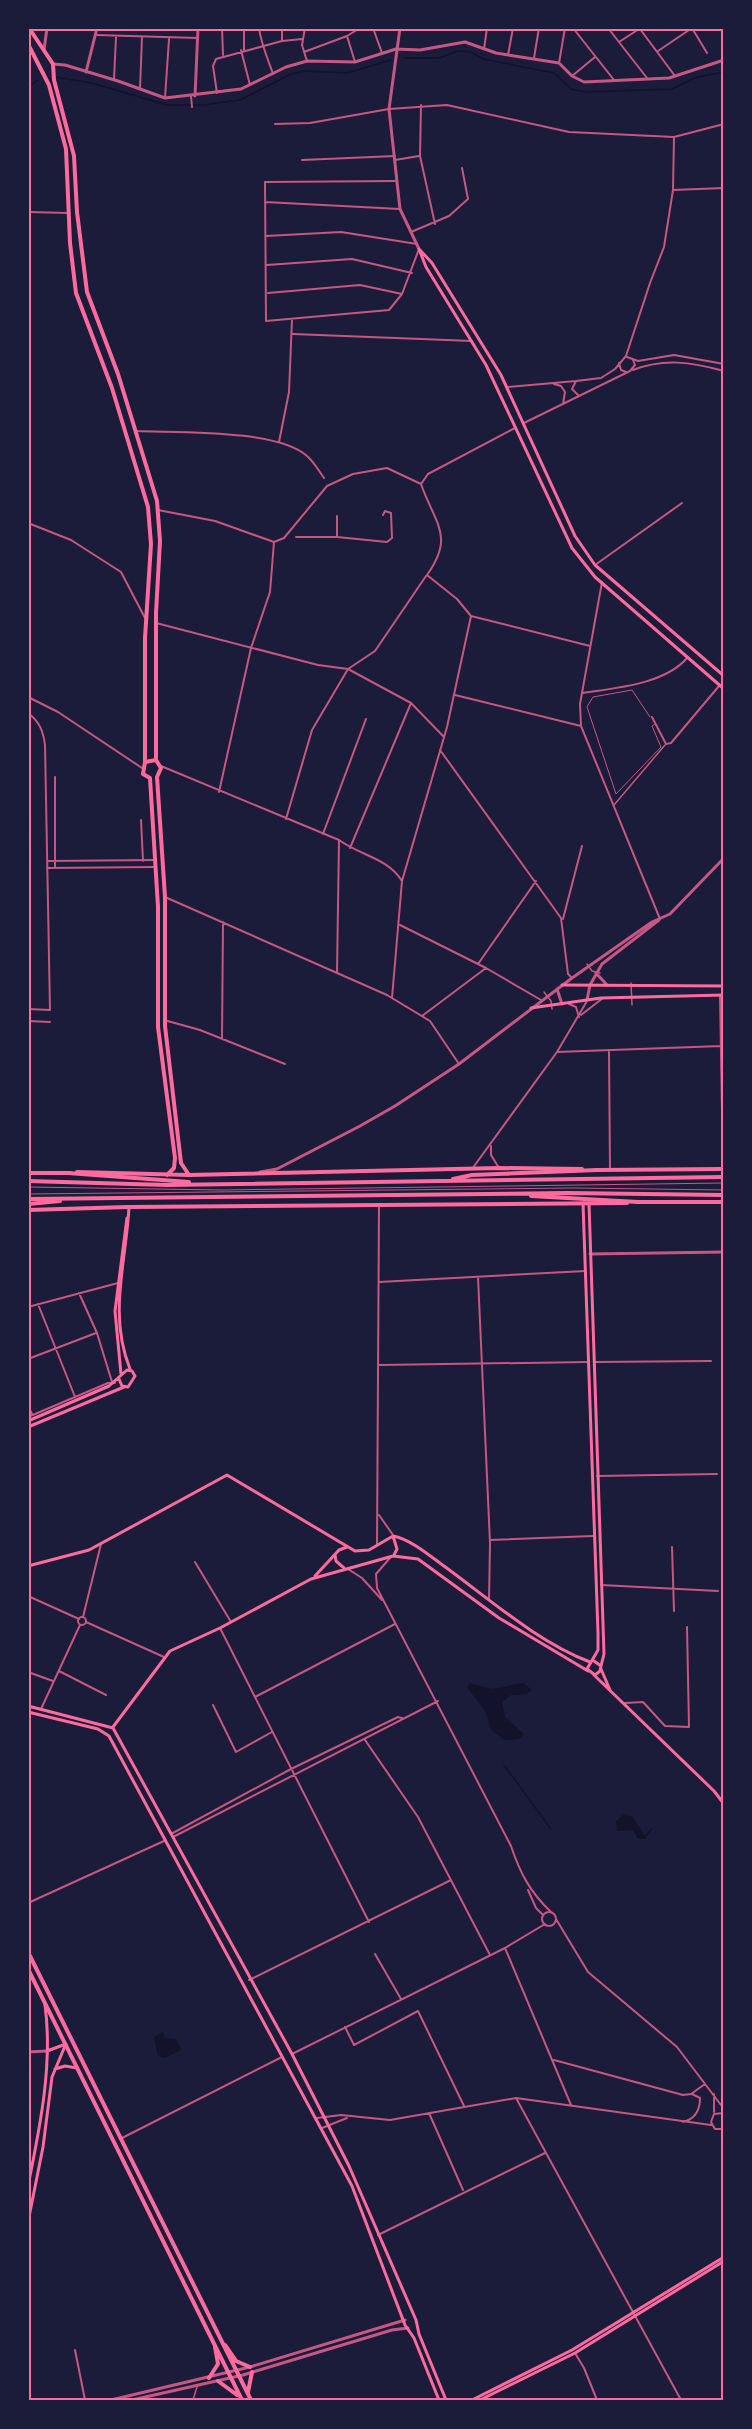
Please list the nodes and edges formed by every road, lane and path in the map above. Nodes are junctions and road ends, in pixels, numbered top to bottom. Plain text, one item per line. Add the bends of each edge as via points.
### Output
1 (29, 28) edge
2 (46, 28) edge
3 (97, 28) edge
4 (198, 28) edge
5 (222, 28) edge
6 (244, 28) edge
7 (260, 28) edge
8 (282, 28) edge
9 (304, 28) edge
10 (360, 28) edge
11 (374, 28) edge
12 (400, 28) edge
13 (487, 28) edge
14 (513, 28) edge
15 (538, 28) edge
16 (565, 28) edge
17 (573, 28) edge
18 (608, 28) edge
19 (692, 28) edge
20 (640, 29) edge
21 (96, 35) junction
22 (347, 36) junction
23 (116, 37) junction
24 (142, 38) junction
25 (198, 38) junction
26 (169, 39) junction
27 (302, 39) junction
28 (282, 41) junction
29 (619, 42) junction
30 (28, 44) edge
31 (264, 46) junction
32 (396, 49) junction
33 (484, 49) junction
34 (243, 50) junction
35 (42, 51) junction
36 (658, 51) junction
37 (304, 52) junction
38 (707, 52) dead end
39 (382, 54) junction
40 (223, 55) junction
41 (508, 55) junction
42 (595, 57) junction
43 (534, 58) junction
44 (723, 60) edge
45 (307, 61) junction
46 (355, 62) junction
47 (52, 63) junction
48 (559, 63) junction
49 (40, 67) junction
50 (53, 71) junction
51 (86, 72) junction
52 (43, 73) junction
53 (273, 74) junction
54 (675, 75) junction
55 (572, 76) junction
56 (114, 80) junction
57 (649, 80) junction
58 (615, 81) junction
59 (250, 85) junction
60 (140, 89) junction
61 (217, 93) junction
62 (165, 98) junction
63 (192, 98) junction
64 (421, 105) junction
65 (192, 107) dead end
66 (389, 109) junction
67 (275, 124) dead end
68 (723, 124) edge
69 (674, 137) junction
70 (420, 156) junction
71 (395, 158) junction
72 (302, 160) dead end
73 (462, 168) dead end
74 (397, 181) junction
75 (723, 188) edge
76 (674, 190) junction
77 (265, 202) junction
78 (400, 209) junction
79 (28, 212) edge
80 (77, 212) junction
81 (68, 213) junction
82 (435, 224) junction
83 (411, 232) junction
84 (266, 236) junction
85 (417, 244) junction
86 (419, 249) junction
87 (267, 265) junction
88 (412, 273) junction
89 (267, 294) junction
90 (402, 294) junction
91 (292, 319) junction
92 (293, 334) junction
93 (472, 341) junction
94 (626, 356) junction
95 (620, 360) junction
96 (633, 360) junction
97 (723, 364) edge
98 (632, 370) junction
99 (723, 371) edge
100 (576, 381) junction
101 (552, 383) junction
102 (506, 387) junction
103 (579, 396) junction
104 (562, 404) junction
105 (523, 424) junction
106 (515, 428) junction
107 (136, 431) junction
108 (279, 442) junction
109 (324, 478) dead end
110 (421, 484) junction
111 (682, 503) dead end
112 (158, 510) junction
113 (383, 515) dead end
114 (337, 516) dead end
115 (28, 523) edge
116 (296, 537) dead end
117 (337, 537) junction
118 (274, 542) junction
119 (595, 565) junction
120 (605, 574) junction
121 (427, 575) junction
122 (603, 582) junction
123 (471, 616) junction
124 (146, 621) junction
125 (156, 623) junction
126 (591, 646) junction
127 (251, 648) junction
128 (687, 658) junction
129 (348, 669) junction
130 (723, 675) edge
131 (719, 686) junction
132 (723, 689) edge
133 (583, 693) junction
134 (454, 695) junction
135 (28, 697) edge
136 (411, 703) junction
137 (28, 713) edge
138 (652, 717) joint
139 (366, 719) dead end
140 (656, 724) junction
141 (581, 726) junction
142 (444, 737) junction
143 (666, 744) junction
144 (440, 750) junction
145 (156, 760) junction
146 (145, 762) junction
147 (160, 765) junction
148 (142, 768) junction
149 (55, 777) dead end
150 (157, 777) junction
151 (150, 778) junction
152 (219, 792) junction
153 (614, 806) junction
154 (286, 819) junction
155 (141, 820) dead end
156 (323, 834) junction
157 (339, 840) junction
158 (582, 846) dead end
159 (350, 848) junction
160 (723, 858) edge
161 (156, 860) junction
162 (47, 861) junction
163 (55, 861) junction
164 (85, 861) junction
165 (112, 861) junction
166 (142, 861) junction
167 (141, 867) junction
168 (156, 867) junction
169 (47, 868) junction
170 (55, 868) junction
171 (85, 868) junction
172 (112, 868) junction
173 (402, 881) junction
174 (536, 881) junction
175 (158, 897) junction
176 (165, 897) junction
177 (660, 919) junction
178 (562, 921) junction
179 (223, 922) junction
180 (400, 925) junction
181 (478, 964) junction
182 (587, 965) junction
183 (486, 968) junction
184 (337, 972) junction
185 (598, 973) junction
186 (572, 978) junction
187 (562, 985) junction
188 (590, 985) junction
189 (631, 985) junction
190 (609, 986) junction
191 (723, 986) edge
192 (557, 989) junction
193 (544, 992) dead end
194 (722, 995) edge
195 (547, 996) junction
196 (632, 997) junction
197 (392, 998) junction
198 (603, 998) junction
199 (541, 1000) junction
200 (587, 1000) junction
201 (562, 1004) junction
202 (568, 1004) junction
203 (632, 1005) dead end
204 (552, 1007) junction
205 (531, 1008) junction
206 (28, 1010) edge
207 (579, 1012) junction
208 (587, 1015) dead end
209 (422, 1016) junction
210 (158, 1020) junction
211 (164, 1020) junction
212 (28, 1021) edge
213 (50, 1023) dead end
214 (222, 1039) junction
215 (722, 1048) edge
216 (609, 1050) junction
217 (557, 1052) junction
218 (285, 1064) dead end
219 (459, 1064) junction
220 (491, 1144) junction
221 (499, 1168) junction
222 (472, 1169) junction
223 (723, 1169) edge
224 (598, 1170) junction
225 (610, 1170) junction
226 (28, 1173) edge
227 (68, 1173) junction
228 (258, 1173) junction
229 (167, 1175) junction
230 (189, 1175) junction
231 (723, 1177) edge
232 (450, 1180) junction
233 (28, 1181) edge
234 (723, 1182) edge
235 (202, 1184) junction
236 (28, 1187) edge
237 (723, 1190) edge
238 (28, 1194) edge
239 (518, 1194) junction
240 (723, 1195) edge
241 (28, 1199) edge
242 (64, 1199) junction
243 (638, 1202) junction
244 (723, 1202) edge
245 (586, 1203) junction
246 (28, 1204) edge
247 (379, 1206) junction
248 (128, 1207) junction
249 (28, 1210) edge
250 (723, 1252) edge
251 (585, 1254) junction
252 (590, 1254) junction
253 (591, 1270) junction
254 (585, 1271) junction
255 (478, 1277) junction
256 (379, 1282) junction
257 (119, 1283) junction
258 (79, 1293) junction
259 (38, 1304) junction
260 (28, 1306) edge
261 (97, 1333) junction
262 (54, 1347) junction
263 (28, 1359) edge
264 (711, 1360) dead end
265 (588, 1362) junction
266 (594, 1362) junction
267 (379, 1365) junction
268 (483, 1365) junction
269 (130, 1369) junction
270 (121, 1374) junction
271 (119, 1379) junction
272 (114, 1383) junction
273 (124, 1387) junction
274 (75, 1397) junction
275 (28, 1406) edge
276 (33, 1415) junction
277 (28, 1419) edge
278 (28, 1427) edge
279 (717, 1474) dead end
280 (592, 1476) junction
281 (597, 1476) junction
282 (379, 1509) junction
283 (393, 1536) junction
284 (593, 1536) junction
285 (599, 1536) junction
286 (490, 1540) junction
287 (101, 1543) junction
288 (377, 1546) junction
289 (347, 1547) junction
290 (672, 1547) dead end
291 (335, 1553) junction
292 (393, 1556) junction
293 (195, 1562) dead end
294 (28, 1566) edge
295 (344, 1568) junction
296 (311, 1579) junction
297 (595, 1584) junction
298 (601, 1585) junction
299 (673, 1589) junction
300 (718, 1592) dead end
301 (28, 1596) edge
302 (489, 1600) junction
303 (384, 1602) junction
304 (674, 1611) dead end
305 (83, 1617) junction
306 (79, 1619) junction
307 (86, 1622) junction
308 (231, 1622) junction
309 (395, 1624) junction
310 (80, 1625) junction
311 (687, 1627) dead end
312 (220, 1628) junction
313 (164, 1657) junction
314 (592, 1662) junction
315 (601, 1668) junction
316 (59, 1671) junction
317 (588, 1671) junction
318 (28, 1672) edge
319 (594, 1675) junction
320 (53, 1681) junction
321 (613, 1694) junction
322 (106, 1695) dead end
323 (255, 1697) junction
324 (438, 1701) junction
325 (622, 1704) junction
326 (213, 1705) dead end
327 (28, 1706) edge
328 (41, 1709) dead end
329 (28, 1712) edge
330 (402, 1718) junction
331 (107, 1725) junction
332 (113, 1729) junction
333 (272, 1732) junction
334 (106, 1733) junction
335 (365, 1740) junction
336 (291, 1769) junction
337 (294, 1775) junction
338 (723, 1804) edge
339 (172, 1835) junction
340 (164, 1841) junction
341 (452, 1880) junction
342 (527, 1884) junction
343 (28, 1903) edge
344 (551, 1912) junction
345 (543, 1916) junction
346 (556, 1919) junction
347 (369, 1922) junction
348 (545, 1924) junction
349 (505, 1948) junction
350 (28, 1952) edge
351 (375, 1954) dead end
352 (490, 1955) junction
353 (28, 1969) edge
354 (249, 1980) junction
355 (44, 2000) junction
356 (401, 2000) junction
357 (345, 2027) junction
358 (72, 2041) junction
359 (66, 2044) junction
360 (47, 2051) junction
361 (28, 2052) edge
362 (291, 2053) junction
363 (283, 2057) junction
364 (554, 2060) junction
365 (78, 2068) junction
366 (54, 2070) junction
367 (706, 2083) junction
368 (691, 2094) junction
369 (714, 2094) junction
370 (516, 2098) junction
371 (464, 2106) junction
372 (572, 2107) junction
373 (723, 2109) edge
374 (429, 2113) junction
375 (723, 2113) edge
376 (714, 2114) junction
377 (322, 2116) junction
378 (349, 2117) junction
379 (317, 2118) junction
380 (680, 2122) junction
381 (711, 2125) junction
382 (328, 2126) junction
383 (322, 2128) junction
384 (723, 2129) edge
385 (719, 2130) junction
386 (723, 2133) edge
387 (122, 2138) junction
388 (125, 2144) junction
389 (116, 2145) junction
390 (545, 2153) junction
391 (28, 2186) edge
392 (464, 2191) junction
393 (28, 2222) edge
394 (378, 2235) junction
395 (723, 2257) edge
396 (723, 2261) edge
397 (634, 2314) junction
398 (413, 2317) junction
399 (405, 2320) junction
400 (416, 2325) junction
401 (408, 2328) junction
402 (222, 2344) junction
403 (215, 2346) junction
404 (75, 2350) dead end
405 (574, 2352) junction
406 (285, 2356) junction
407 (287, 2361) junction
408 (251, 2369) junction
409 (235, 2370) junction
410 (228, 2373) junction
411 (238, 2376) junction
412 (209, 2378) junction
413 (231, 2378) junction
414 (218, 2381) junction
415 (507, 2385) junction
416 (197, 2386) junction
417 (250, 2398) edge
418 (147, 2399) edge
419 (241, 2399) edge
420 (85, 2400) edge
421 (111, 2400) edge
422 (132, 2400) edge
423 (193, 2400) edge
424 (439, 2400) edge
425 (446, 2400) edge
426 (472, 2400) edge
427 (480, 2400) edge
428 (597, 2400) edge
429 (681, 2400) edge

1 - 35 main road
2 - 35 street
3 - 21 street
4 - 25 street
5 - 40 street
6 - 34 street
7 - 31 street
8 - 28 street
9 - 27 street
10 - 22 street
11 - 39 street
12 - 32 street
13 - 33 street
14 - 41 street
15 - 43 street
16 - 48 street
17 - 42 street
18 - 29 street
19 - 36 street
19 - 38 street
20 - 29 street
20 - 36 street
21 - 23 street
21 - 51 street
22 - 37 street
22 - 46 street
23 - 24 street
23 - 56 street
24 - 26 street
24 - 60 street
25 - 26 street
25 - 63 street
26 - 62 street
27 - 28 street
27 - 37 street
28 - 31 street
29 - 57 street
30 - 49 main road
31 - 34 street
31 - 53 street
32 - 33 street via 420,50 465,42
32 - 39 street
32 - 66 street
33 - 41 street
34 - 40 street
34 - 59 street
35 - 47 main road
36 - 54 street
37 - 45 street
39 - 46 street
40 - 61 street via 213,66
41 - 43 street
42 - 55 street
42 - 58 street
43 - 48 street
44 - 54 street
45 - 46 street
45 - 53 street
47 - 49 main road via 44,61
47 - 50 main road
47 - 51 street
48 - 55 street
49 - 52 main road
50 - 52 main road
50 - 80 main road via 74,156
51 - 56 street
52 - 81 main road via 62,124
53 - 59 street
54 - 57 street
55 - 58 street via 584,81
56 - 60 street
57 - 58 street
59 - 61 street
60 - 62 street
61 - 63 street
62 - 63 street
63 - 65 street
64 - 66 street
64 - 69 street via 447,105 569,132
64 - 70 street
66 - 67 street via 310,123
66 - 71 street
68 - 69 street
69 - 76 street
70 - 71 street
70 - 82 street
71 - 72 street
71 - 74 street
73 - 82 street via 468,199
74 - 77 street via 265,182
74 - 78 street
75 - 76 street
76 - 94 street via 664,247
77 - 78 street
77 - 84 street
78 - 83 street
79 - 81 street
80 - 81 main road
80 - 107 main road via 87,292
81 - 124 main road via 76,293 112,387 148,507 151,544
82 - 83 street
83 - 85 street
84 - 85 street via 341,232
84 - 87 street
85 - 86 street
86 - 88 street
86 - 93 main road
86 - 102 main road via 437,271
87 - 88 street via 352,259
87 - 89 street
88 - 90 street
89 - 90 street via 360,285
89 - 91 street via 266,321
90 - 91 street via 382,312
91 - 92 street
92 - 93 street
92 - 108 street via 289,392
93 - 106 main road
94 - 95 street
94 - 96 street
95 - 98 street via 621,369
95 - 100 street via 615,369 601,378
96 - 97 street via 674,355
96 - 98 street
98 - 99 street via 651,363 678,361
98 - 103 street
100 - 101 street
100 - 103 street via 572,389
101 - 102 street
101 - 104 street via 563,388 566,395
102 - 105 main road
103 - 104 street
104 - 105 street
105 - 106 main road
105 - 119 main road via 575,536
106 - 110 street via 428,474
106 - 122 main road via 572,548
107 - 108 street via 228,435
107 - 112 main road
108 - 109 street via 306,455
110 - 118 street via 387,468 353,474 327,486 284,538
110 - 121 street via 442,535 439,558
111 - 119 street
112 - 118 street via 215,521
112 - 125 main road
113 - 117 street via 385,511 391,513 393,519 392,538 387,542
114 - 117 street
115 - 124 street via 71,540 121,572
116 - 117 street
118 - 127 street via 270,592
119 - 120 main road
120 - 122 main road
120 - 130 main road
121 - 123 street
121 - 129 street via 375,651
122 - 126 street
122 - 128 main road
123 - 126 street
123 - 134 street
124 - 125 main road
124 - 146 main road
125 - 127 street
125 - 145 main road
126 - 133 street
127 - 129 street
127 - 152 street
128 - 131 main road
128 - 133 street via 676,670
129 - 136 street
129 - 154 street via 312,730
130 - 131 main road
131 - 132 main road
131 - 143 street via 671,743
133 - 141 street
134 - 141 street
134 - 142 street
135 - 148 street via 58,712
136 - 142 street
136 - 159 street
137 - 162 street via 43,733
138 - 140 street
138 - 140 lane via 648,717 632,690 593,697 588,702 586,707 616,794 661,747 652,726
139 - 156 street
140 - 143 street
141 - 153 street
142 - 144 street
143 - 153 street
144 - 173 street
144 - 174 street
145 - 146 main road
145 - 147 main road
146 - 148 main road
147 - 150 main road
147 - 152 street
148 - 151 main road
149 - 163 street
150 - 151 main road
150 - 176 main road
151 - 161 main road
152 - 154 street
153 - 177 street
154 - 156 street
155 - 166 street
156 - 157 street
157 - 159 street
157 - 184 street
158 - 178 street
159 - 173 street via 394,867
160 - 177 street via 670,914
161 - 166 street
161 - 168 main road
162 - 163 street
162 - 169 street
163 - 164 street
163 - 170 street
164 - 165 street
164 - 171 street
165 - 166 street
165 - 172 street
166 - 167 street
167 - 168 street
167 - 172 street
168 - 175 main road
169 - 170 street
169 - 206 street via 50,1010
170 - 171 street
171 - 172 street
173 - 180 street
174 - 178 street
174 - 181 street
175 - 176 main road
175 - 210 main road
176 - 179 street
176 - 211 main road
177 - 182 street
177 - 185 street via 602,964
178 - 186 street via 568,974
179 - 184 street
179 - 214 street
180 - 181 street
180 - 197 street
181 - 183 street
182 - 185 street
182 - 186 street
183 - 199 street
183 - 209 street
184 - 197 street
185 - 188 street
185 - 190 street
186 - 187 street
187 - 188 main road
187 - 192 street
188 - 190 main road
188 - 200 street
189 - 190 main road
189 - 191 main road
189 - 196 street
192 - 195 street
192 - 201 street
193 - 195 street
194 - 196 main road
194 - 215 street
195 - 199 street
195 - 204 street
196 - 198 main road
196 - 203 street
197 - 209 street
198 - 200 main road
198 - 207 street
199 - 205 street
200 - 202 main road
200 - 207 street
201 - 202 main road
201 - 204 main road
202 - 207 street
204 - 205 main road
205 - 219 street
207 - 208 street
207 - 217 street
209 - 219 street via 430,1021
210 - 211 main road
210 - 229 main road via 175,1158 174,1168
211 - 214 street
211 - 230 main road via 182,1168
212 - 213 street
214 - 218 street
215 - 216 street
215 - 223 street
216 - 217 street
216 - 225 street
217 - 220 street
219 - 228 street via 360,1126 277,1169
220 - 221 street via 491,1155
220 - 222 street
221 - 222 main road
221 - 224 main road
222 - 228 main road
223 - 225 main road
224 - 225 main road
224 - 232 main road via 472,1175
226 - 227 main road
227 - 229 main road
227 - 235 main road
228 - 230 main road
229 - 230 main road
231 - 232 main road
232 - 235 main road
233 - 235 main road
234 - 236 lane via 212,1190
237 - 238 lane
239 - 240 main road
239 - 242 main road
239 - 243 main road
241 - 242 main road
242 - 246 main road
243 - 244 main road
243 - 245 main road
245 - 247 main road
245 - 251 main road
245 - 252 main road
247 - 248 main road
247 - 256 street
248 - 249 main road
248 - 257 main road
250 - 252 street
251 - 252 main road
251 - 254 main road
252 - 253 main road
253 - 254 main road
253 - 266 main road
254 - 255 street
254 - 265 main road
255 - 256 street
255 - 268 street
256 - 267 street
257 - 258 street
257 - 269 main road via 118,1330
257 - 270 main road via 116,1330
258 - 259 street
258 - 261 street
259 - 260 street
259 - 262 street
261 - 262 street
261 - 272 street
262 - 263 street
262 - 274 street
264 - 266 street
265 - 266 main road
265 - 268 street
265 - 280 main road
266 - 281 main road
267 - 268 street
267 - 282 street
268 - 286 street
269 - 270 main road
269 - 273 main road via 135,1379
270 - 271 main road
271 - 272 main road
271 - 273 main road
272 - 274 street
272 - 277 main road
273 - 278 main road
274 - 276 street
275 - 276 street
276 - 277 street
279 - 281 street
280 - 281 main road
280 - 284 main road
281 - 285 main road
282 - 283 street
282 - 288 street
283 - 288 main road
283 - 292 main road via 397,1549
283 - 302 main road via 420,1549
284 - 285 main road
284 - 286 street
284 - 297 main road
285 - 298 main road
286 - 302 street
287 - 289 main road via 227,1475
287 - 294 main road via 89,1550
287 - 305 street
288 - 289 main road via 363,1551
289 - 291 main road
290 - 299 street
291 - 295 main road via 334,1558
291 - 296 main road
292 - 295 main road
292 - 303 street via 383,1563 375,1578
292 - 317 main road via 418,1559 499,1618
293 - 308 street
295 - 296 main road
295 - 303 street via 362,1578
296 - 308 main road
297 - 298 main road
297 - 314 main road via 598,1650
298 - 299 street
298 - 315 main road
299 - 300 street
299 - 304 street
301 - 306 street
302 - 314 main road via 570,1655
303 - 309 street
305 - 306 street
305 - 307 street
306 - 310 street
307 - 310 street
307 - 313 street
308 - 312 main road
309 - 323 street
309 - 324 street
310 - 316 street
311 - 325 street via 689,1727 665,1726 643,1702
312 - 313 main road
312 - 323 street
313 - 332 main road
314 - 315 main road
314 - 317 main road
315 - 319 main road
315 - 321 main road
316 - 320 street
316 - 322 street
317 - 319 main road
318 - 320 street
319 - 321 main road
320 - 328 street
321 - 325 main road
323 - 333 street
324 - 330 street
324 - 342 street
325 - 338 main road
326 - 333 street via 236,1752
327 - 331 main road
329 - 334 main road
330 - 335 street
330 - 336 street
331 - 332 main road
331 - 334 main road
332 - 334 main road
332 - 339 main road
333 - 336 street
334 - 340 main road
335 - 337 street
335 - 341 street via 418,1817
336 - 337 street
336 - 339 street
337 - 339 street
337 - 347 street
339 - 340 main road
339 - 340 main road via 171,1843
339 - 354 main road
340 - 343 street
340 - 363 main road
341 - 347 street
341 - 352 street
342 - 344 street
342 - 345 street
344 - 345 street
344 - 346 street
345 - 348 street
346 - 348 street via 552,1925
346 - 367 street via 588,1972 660,2030
347 - 354 street
348 - 349 street
349 - 352 street
349 - 364 street
350 - 358 main road
351 - 356 street
352 - 356 street
353 - 355 main road
354 - 362 main road
355 - 359 main road
355 - 360 main road
356 - 357 street
357 - 362 street
357 - 371 street via 354,2045 418,2011
358 - 359 main road
358 - 387 main road
359 - 360 main road
359 - 365 main road
359 - 366 main road
360 - 361 street
360 - 391 main road
362 - 363 main road
362 - 363 main road
362 - 377 main road
363 - 379 main road
363 - 387 street
364 - 368 street via 675,2094
364 - 372 street
365 - 366 main road via 65,2066
365 - 389 main road
366 - 393 main road
367 - 368 street
367 - 369 street
368 - 380 street via 700,2098 696,2114 689,2121
369 - 373 street
369 - 376 street
370 - 371 street
370 - 372 street
370 - 390 street
371 - 374 street
372 - 380 street
374 - 378 street via 390,2120
374 - 392 street
375 - 376 street
376 - 381 street
377 - 378 street
377 - 379 street
377 - 382 main road
378 - 382 street
379 - 383 main road
380 - 381 street
381 - 385 street
382 - 383 street
382 - 394 main road
383 - 399 main road via 352,2186
384 - 385 street
385 - 386 street
387 - 388 main road
387 - 389 main road
388 - 389 main road
388 - 402 main road
389 - 403 main road
390 - 392 street
390 - 397 street
392 - 394 street
394 - 398 main road
395 - 397 main road
396 - 397 main road
397 - 405 main road
397 - 429 street
398 - 399 main road
398 - 400 main road
399 - 401 main road
399 - 406 street
400 - 401 main road
400 - 425 main road
401 - 407 street
401 - 424 main road
402 - 408 main road via 236,2361
402 - 409 main road
403 - 410 main road
403 - 412 main road via 218,2364
404 - 420 street
405 - 415 main road
405 - 428 street
406 - 407 street
406 - 408 street
407 - 408 street
408 - 409 street
408 - 411 street
408 - 417 main road
409 - 410 street
409 - 411 main road
410 - 412 street
410 - 413 main road
411 - 413 street
411 - 417 main road
412 - 421 street
413 - 414 street
413 - 419 main road
414 - 416 street
414 - 419 main road
415 - 426 main road
415 - 427 main road
416 - 418 street
416 - 423 street
418 - 422 street

